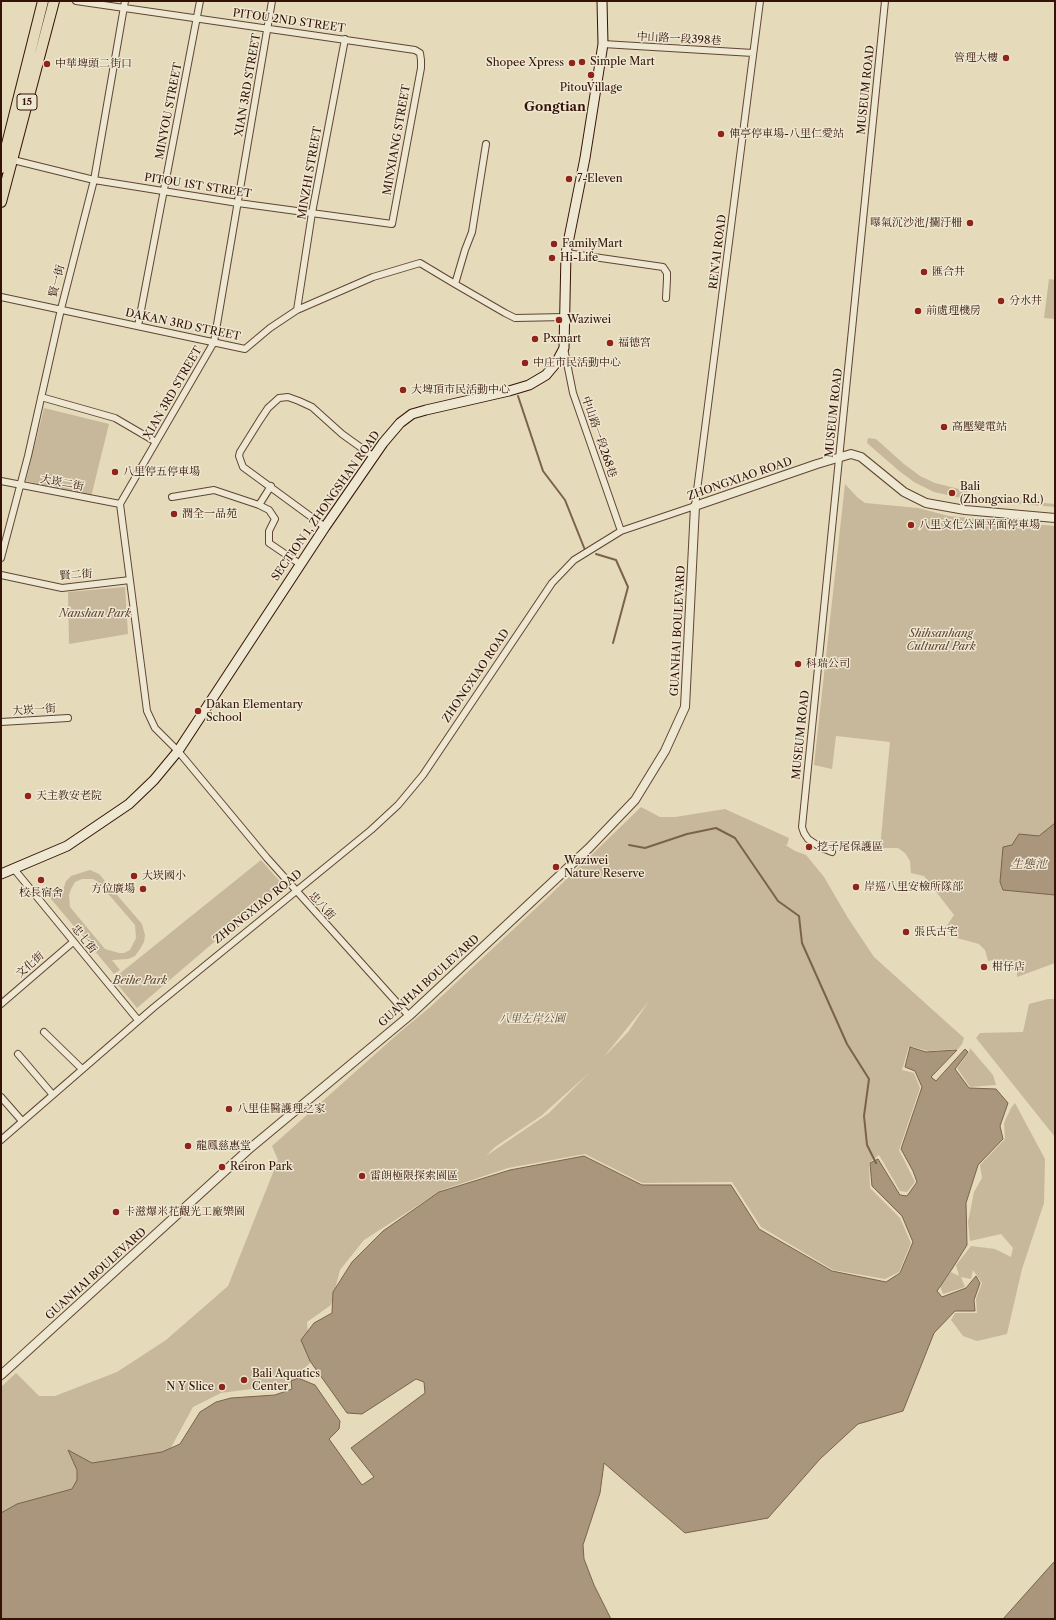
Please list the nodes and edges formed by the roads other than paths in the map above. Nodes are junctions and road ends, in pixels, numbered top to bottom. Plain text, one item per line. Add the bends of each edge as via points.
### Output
1 (43, 1) edge
2 (54, 1) edge
3 (76, 1) edge
4 (200, 1) edge
5 (272, 1) edge
6 (602, 1) edge
7 (760, 1) edge
8 (885, 1) edge
9 (124, 4) edge
10 (197, 18) junction
11 (268, 28) junction
12 (345, 39) junction
13 (603, 44) junction
14 (753, 53) junction
15 (421, 60) joint
16 (486, 144) dead end
17 (8, 158) junction
18 (1, 168) edge
19 (94, 180) junction
20 (164, 192) junction
21 (1, 202) edge
22 (238, 203) junction
23 (312, 213) junction
24 (392, 224) joint
25 (566, 253) junction
26 (455, 284) junction
27 (1, 297) edge
28 (666, 298) dead end
29 (60, 309) junction
30 (297, 310) junction
31 (565, 317) junction
32 (138, 326) junction
33 (214, 342) junction
34 (564, 348) junction
35 (40, 397) junction
36 (156, 442) junction
37 (374, 457) junction
38 (839, 457) junction
39 (1, 481) edge
40 (20, 486) junction
41 (271, 486) junction
42 (172, 497) dead end
43 (120, 504) junction
44 (259, 505) junction
45 (695, 506) junction
46 (1055, 518) edge
47 (325, 526) junction
48 (621, 531) junction
49 (1, 558) edge
50 (300, 564) junction
51 (1, 575) edge
52 (130, 580) junction
53 (68, 718) dead end
54 (1, 722) edge
55 (178, 751) junction
56 (832, 852) dead end
57 (14, 869) junction
58 (1, 874) edge
59 (295, 891) junction
60 (73, 942) junction
61 (1, 1004) edge
62 (409, 1016) junction
63 (138, 1020) junction
64 (44, 1032) dead end
65 (18, 1054) dead end
66 (82, 1069) junction
67 (53, 1095) junction
68 (1, 1097) edge
69 (22, 1121) junction
70 (1, 1140) edge
71 (1, 1375) edge

1 - 17 main road, 15
2 - 17 main road, 15
3 - 9 street, PITOU 2ND STREET
4 - 10 street, MINYOU STREET
5 - 11 street, XIAN 3RD STREET
6 - 13 main road, SECTION 1, ZHONGSHAN ROAD
7 - 14 street, REN'AI ROAD
8 - 38 street, MUSEUM ROAD
9 - 10 street, PITOU 2ND STREET
9 - 19 street, 賢一街
10 - 11 street, PITOU 2ND STREET
10 - 20 street, MINYOU STREET
11 - 12 street, PITOU 2ND STREET
11 - 22 street, XIAN 3RD STREET
12 - 15 street, PITOU 2ND STREET via 415,50 420,53
12 - 23 street, MINZHI STREET
13 - 14 street, 中山路一段398巷
13 - 25 main road, SECTION 1, ZHONGSHAN ROAD via 585,158
14 - 45 street, REN'AI ROAD
15 - 24 street, MINXIANG STREET
16 - 26 street via 472,232
17 - 18 main road, 15
17 - 19 street, PITOU 1ST STREET
17 - 21 main road, 15
19 - 20 street, PITOU 1ST STREET
19 - 29 street, 賢一街
20 - 22 street, PITOU 1ST STREET
20 - 32 street, MINYOU STREET
22 - 23 street, PITOU 1ST STREET
22 - 33 street, XIAN 3RD STREET
23 - 24 street, PITOU 1ST STREET
23 - 30 street, MINZHI STREET
25 - 28 street via 663,267 667,273
25 - 31 main road, SECTION 1, ZHONGSHAN ROAD
26 - 30 street, DAKAN 3RD STREET via 420,263 373,277
26 - 31 street, DAKAN 3RD STREET via 515,318
27 - 29 street, DAKAN 3RD STREET
29 - 32 street, DAKAN 3RD STREET
29 - 35 street, 賢一街
30 - 33 street, DAKAN 3RD STREET via 270,328 246,349
31 - 34 main road, SECTION 1, ZHONGSHAN ROAD
32 - 33 street, DAKAN 3RD STREET
33 - 36 street, XIAN 3RD STREET
34 - 37 main road, SECTION 1, ZHONGSHAN ROAD via 546,375 529,384 412,414 400,423
34 - 48 street, 中山路一段268巷 via 573,393
35 - 36 street via 115,418
35 - 40 street, 賢一街
36 - 43 street, XIAN 3RD STREET
37 - 41 street via 342,434 312,407 299,400 279,398 268,408 240,456 243,467
37 - 47 main road, SECTION 1, ZHONGSHAN ROAD
38 - 45 street, ZHONGXIAO ROAD
38 - 46 street, ZHONGXIAO ROAD via 851,454 861,456 904,492 926,503 965,510
38 - 56 street, MUSEUM ROAD via 802,827 808,839
39 - 40 street, 大崁二街
40 - 43 street, 大崁二街
40 - 49 street, 賢一街
41 - 44 street
41 - 47 street
42 - 44 street via 214,490
43 - 52 street
44 - 50 street via 270,510 275,519 269,543
45 - 48 street, ZHONGXIAO ROAD
45 - 62 street, GUANHAI BOULEVARD via 685,707 665,751 635,800 589,848
47 - 50 main road, SECTION 1, ZHONGSHAN ROAD
48 - 59 street, ZHONGXIAO ROAD via 574,560 552,583 423,775 398,805
50 - 55 main road, SECTION 1, ZHONGSHAN ROAD
51 - 52 street, 賢二街 via 62,588
52 - 55 street via 147,711 154,728
53 - 54 street, 大崁一街
55 - 57 main road, SECTION 1, ZHONGSHAN ROAD via 154,780 129,804 67,846
55 - 59 street, 忠八街
57 - 58 main road, SECTION 1, ZHONGSHAN ROAD
57 - 60 street, 忠七街
59 - 62 street, 忠八街
59 - 63 street, ZHONGXIAO ROAD
60 - 61 street, 文化街
60 - 63 street, 忠七街
62 - 71 street, GUANHAI BOULEVARD via 248,1150
63 - 66 street, ZHONGXIAO ROAD
64 - 66 street
65 - 67 street
66 - 67 street, ZHONGXIAO ROAD
67 - 69 street, ZHONGXIAO ROAD
68 - 69 street
69 - 70 street, ZHONGXIAO ROAD

